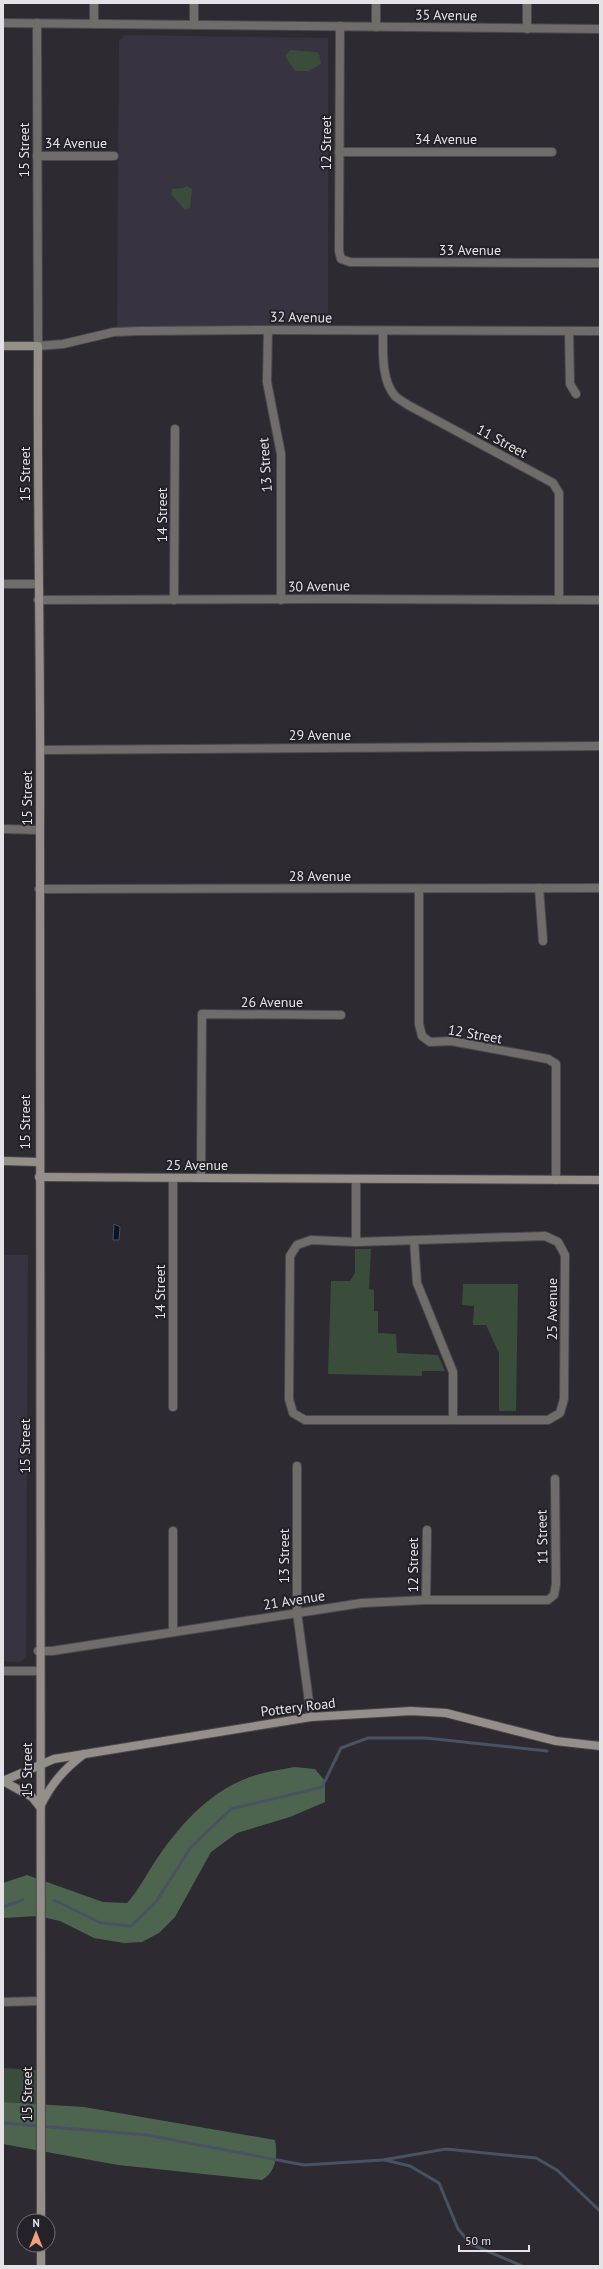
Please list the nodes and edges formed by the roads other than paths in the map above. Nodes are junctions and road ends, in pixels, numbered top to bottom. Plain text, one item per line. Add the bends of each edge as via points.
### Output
1 (94, 3) edge
2 (194, 3) edge
3 (376, 3) edge
4 (527, 3) edge
5 (3, 23) edge
6 (37, 23) junction
7 (94, 24) junction
8 (194, 25) junction
9 (340, 26) junction
10 (376, 27) junction
11 (527, 29) junction
12 (600, 29) edge
13 (339, 152) junction
14 (552, 152) dead end
15 (37, 156) junction
16 (114, 156) dead end
17 (341, 259) joint
18 (600, 263) edge
19 (268, 330) junction
20 (600, 331) edge
21 (384, 332) junction
22 (569, 332) junction
23 (3, 346) edge
24 (38, 346) junction
25 (576, 394) dead end
26 (175, 429) dead end
27 (3, 584) edge
28 (37, 584) junction
29 (38, 600) junction
30 (174, 600) junction
31 (281, 600) junction
32 (559, 600) junction
33 (600, 600) edge
34 (600, 746) edge
35 (40, 750) junction
36 (3, 829) edge
37 (40, 830) junction
38 (539, 888) junction
39 (600, 888) edge
40 (40, 889) junction
41 (419, 889) junction
42 (543, 941) dead end
43 (341, 1015) dead end
44 (3, 1161) edge
45 (39, 1162) junction
46 (39, 1177) junction
47 (173, 1178) junction
48 (201, 1178) junction
49 (356, 1180) junction
50 (556, 1180) junction
51 (600, 1180) edge
52 (414, 1240) junction
53 (356, 1242) junction
54 (173, 1406) dead end
55 (453, 1420) junction
56 (298, 1466) dead end
57 (555, 1478) dead end
58 (426, 1530) dead end
59 (173, 1531) dead end
60 (554, 1595) joint
61 (426, 1600) junction
62 (297, 1612) junction
63 (173, 1631) junction
64 (38, 1651) junction
65 (39, 1670) junction
66 (3, 1671) edge
67 (311, 1717) junction
68 (600, 1746) edge
69 (85, 1753) junction
70 (40, 1763) junction
71 (3, 1781) edge
72 (40, 1807) junction
73 (39, 2001) junction
74 (3, 2002) edge
75 (41, 2213) edge
76 (41, 2253) edge
77 (41, 2266) edge

1 - 7 street
2 - 8 street
3 - 10 street
4 - 11 street
5 - 6 street, 35 Avenue
6 - 7 street, 35 Avenue
6 - 15 street, 15 Street
7 - 8 street, 35 Avenue
8 - 9 street, 35 Avenue
9 - 10 street, 35 Avenue
9 - 13 street, 12 Street
10 - 11 street, 35 Avenue
11 - 12 street, 35 Avenue
13 - 14 street, 34 Avenue
13 - 17 street, 12 Street
15 - 16 street, 34 Avenue
15 - 24 street, 15 Street
17 - 18 street, 33 Avenue via 350,262
19 - 21 street, 32 Avenue
19 - 24 street, 32 Avenue via 114,332 63,344
19 - 31 street, 13 Street via 267,382 280,454
20 - 22 street, 32 Avenue
21 - 22 street, 32 Avenue
21 - 32 street, 11 Street via 386,378 394,395 408,406 553,483 559,493
22 - 25 street via 570,384
23 - 24 street, 32 Avenue
24 - 28 street, 15 Street
26 - 30 street, 14 Street
27 - 28 street
28 - 29 street, 15 Street
29 - 30 street, 30 Avenue
29 - 35 street, 15 Street
30 - 31 street, 30 Avenue
31 - 32 street, 30 Avenue
32 - 33 street, 30 Avenue
34 - 35 street, 29 Avenue
35 - 37 street, 15 Street
36 - 37 street
37 - 40 street, 15 Street
38 - 39 street, 28 Avenue
38 - 41 street, 28 Avenue
38 - 42 street
40 - 41 street, 28 Avenue
40 - 45 street, 15 Street
41 - 50 street, 12 Street via 419,1024 422,1036 430,1042 451,1041 548,1060 556,1064
43 - 48 street, 26 Avenue via 202,1014
44 - 45 street
45 - 46 street, 15 Street
46 - 47 street, 25 Avenue
46 - 64 street, 15 Street
47 - 48 street, 25 Avenue
47 - 54 street, 14 Street
48 - 49 street, 25 Avenue
49 - 50 street, 25 Avenue
49 - 53 street
50 - 51 street, 25 Avenue
52 - 53 street, 25 Avenue
52 - 55 street via 417,1283 453,1372
52 - 55 street, 25 Avenue via 545,1236 558,1242 565,1255 564,1399 560,1413 548,1420
53 - 55 street, 25 Avenue via 311,1240 297,1245 290,1256 289,1399 293,1413 305,1420
56 - 62 street, 13 Street
57 - 60 street, 11 Street
58 - 61 street, 12 Street
59 - 63 street
60 - 61 street, 21 Avenue via 548,1600
61 - 62 street, 21 Avenue via 362,1603
62 - 63 street, 21 Avenue
62 - 67 street, 13 Street
63 - 64 street, 21 Avenue via 52,1651
64 - 65 street, 15 Street
65 - 66 street
65 - 70 street, 15 Street
67 - 68 street, Pottery Road via 411,1711 446,1713 556,1741
67 - 69 street, Pottery Road
69 - 70 street, Pottery Road
69 - 72 street via 48,1789
70 - 71 street, Pottery Road
70 - 72 street, 15 Street
71 - 72 street via 32,1797
72 - 73 street, 15 Street
73 - 74 street
73 - 75 street, 15 Street
76 - 77 street

